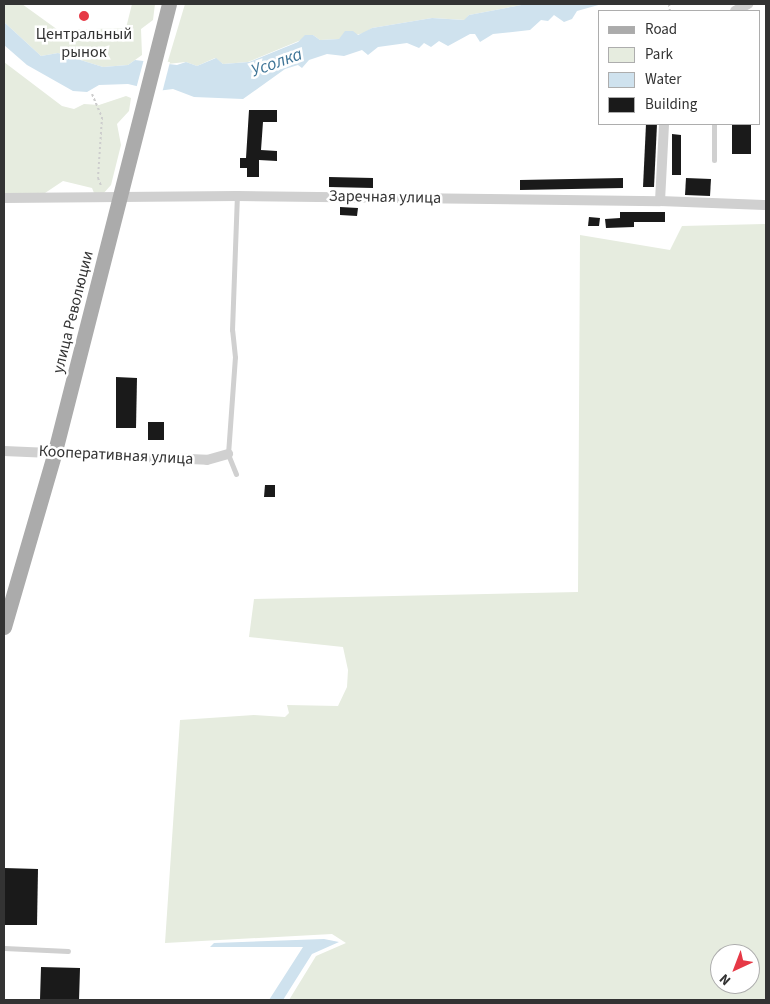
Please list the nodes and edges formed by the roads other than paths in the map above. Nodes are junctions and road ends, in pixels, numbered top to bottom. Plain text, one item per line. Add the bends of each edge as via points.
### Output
1 (168, 4) edge
2 (748, 4) edge
3 (737, 10) edge
4 (664, 125) edge
5 (714, 125) edge
6 (714, 160) dead end
7 (236, 196) junction
8 (4, 198) edge
9 (112, 198) junction
10 (660, 201) junction
11 (766, 206) edge
12 (4, 451) edge
13 (55, 451) junction
14 (228, 454) junction
15 (236, 474) dead end
16 (4, 626) edge
17 (4, 948) edge
18 (68, 951) dead end

1 - 9 main road, улица Революции via 137,128
2 - 3 street
4 - 10 street
5 - 6 lane
7 - 9 street, Заречная улица
7 - 10 street, Заречная улица
7 - 14 lane via 232,330 235,357
8 - 9 street, Заречная улица
9 - 13 main road, улица Революции
10 - 11 street, Заречная улица
12 - 13 street, Кооперативная улица
13 - 14 street, Кооперативная улица via 207,460
13 - 16 main road, улица Революции
14 - 15 lane
17 - 18 lane

